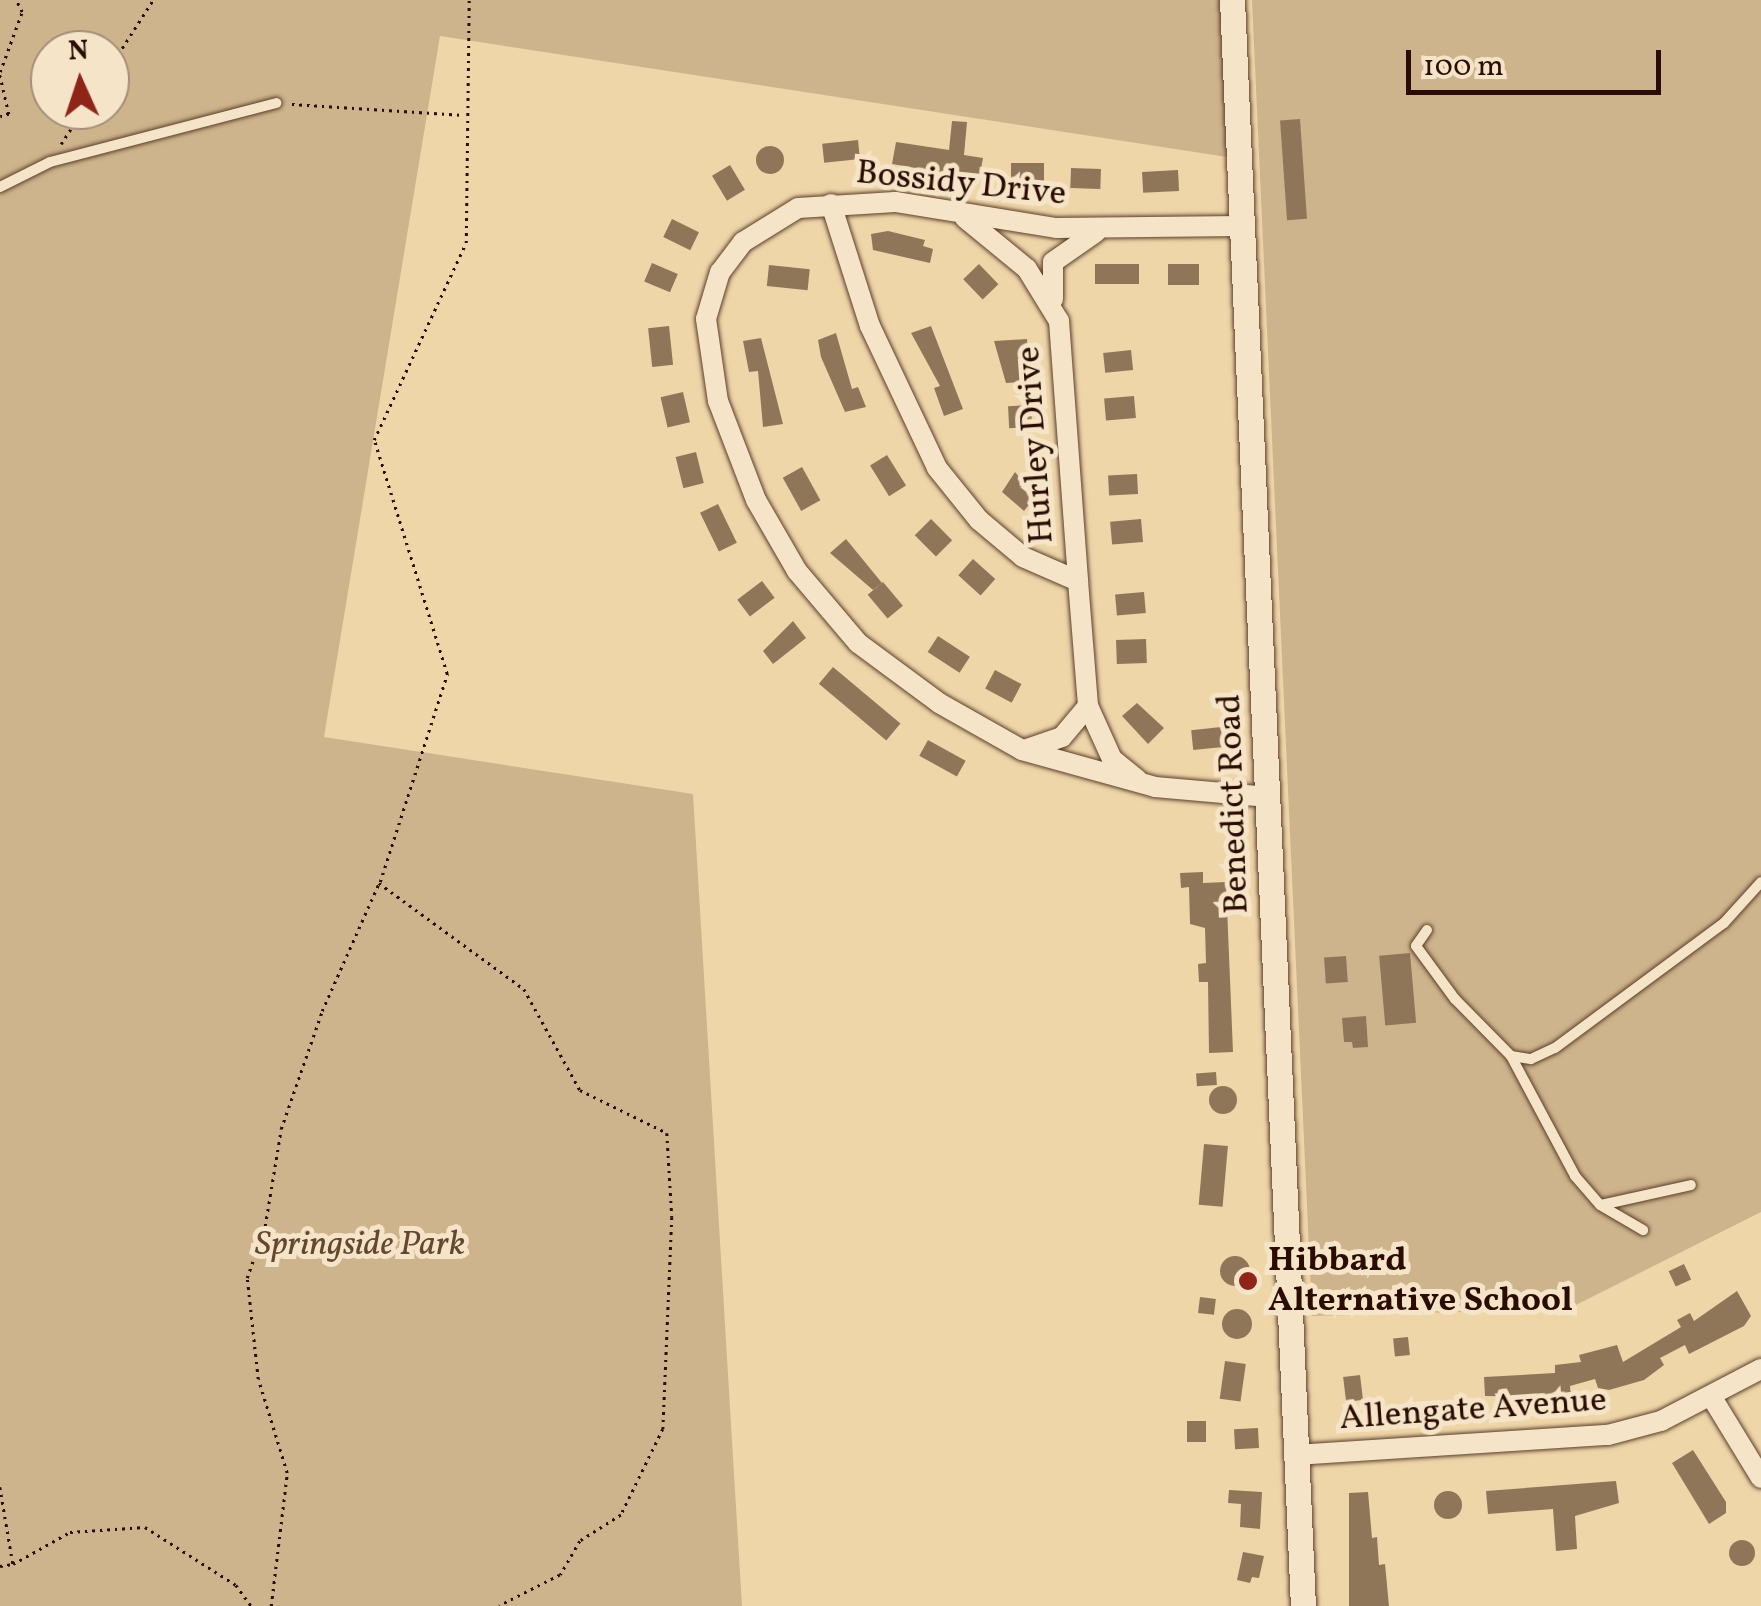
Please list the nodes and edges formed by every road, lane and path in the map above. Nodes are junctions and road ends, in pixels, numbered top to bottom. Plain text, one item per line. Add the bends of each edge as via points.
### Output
1 (16, 0) edge
2 (153, 0) edge
3 (469, 0) edge
4 (1232, 0) edge
5 (130, 36) edge
6 (0, 73) edge
7 (276, 104) joint
8 (467, 115) junction
9 (0, 117) edge
10 (70, 130) edge
11 (50, 162) junction
12 (0, 187) edge
13 (831, 204) junction
14 (954, 211) junction
15 (1244, 226) junction
16 (1100, 230) junction
17 (1054, 306) junction
18 (1078, 580) junction
19 (1088, 706) junction
20 (1022, 750) junction
21 (1144, 784) junction
22 (1269, 797) junction
23 (1761, 882) edge
24 (379, 883) junction
25 (1427, 930) dead end
26 (1512, 1056) junction
27 (1691, 1185) dead end
28 (1600, 1205) junction
29 (1643, 1230) dead end
30 (1761, 1369) edge
31 (1710, 1396) junction
32 (1296, 1455) junction
33 (1761, 1478) edge
34 (0, 1487) edge
35 (13, 1564) junction
36 (0, 1566) edge
37 (251, 1606) edge
38 (271, 1606) edge
39 (498, 1606) edge
40 (1303, 1606) edge

1 - 6 path via 22,12
2 - 5 path
3 - 8 path
4 - 15 street, Benedict Road
6 - 9 path via 8,114
7 - 8 path
7 - 11 lane
8 - 24 path via 466,243 374,440 447,674
10 - 11 path
11 - 12 lane
13 - 14 street, Bossidy Drive via 895,202
13 - 18 street via 870,326 938,468 980,520 1023,557
13 - 20 street, Bossidy Drive via 798,208 766,224 743,242 710,295 710,359 737,457 797,571 858,643 939,703
14 - 16 street, Bossidy Drive
14 - 17 street, Hurley Drive via 1001,242
15 - 16 street, Bossidy Drive
15 - 22 street, Benedict Road
16 - 17 street, Hurley Drive via 1053,262
17 - 18 street, Hurley Drive via 1066,352
18 - 19 street, Hurley Drive
19 - 20 street via 1062,737
19 - 21 street, Hurley Drive via 1112,759
20 - 21 street, Bossidy Drive
21 - 22 street, Bossidy Drive
22 - 32 street, Benedict Road
23 - 26 lane via 1724,923 1555,1048 1531,1058
24 - 38 path via 322,1011 281,1128 265,1226 246,1278 258,1379 287,1473
24 - 39 path via 524,989 580,1090 666,1133 672,1217 664,1429 621,1515 580,1541 560,1575
25 - 26 lane via 1416,946 1487,1036
26 - 28 lane via 1552,1138
27 - 28 lane
28 - 29 lane
30 - 31 street, Allengate Avenue
31 - 32 street, Allengate Avenue via 1608,1435
31 - 33 street
32 - 40 street, Benedict Road
34 - 35 path
35 - 36 path
35 - 37 path via 70,1532 145,1527 236,1585

